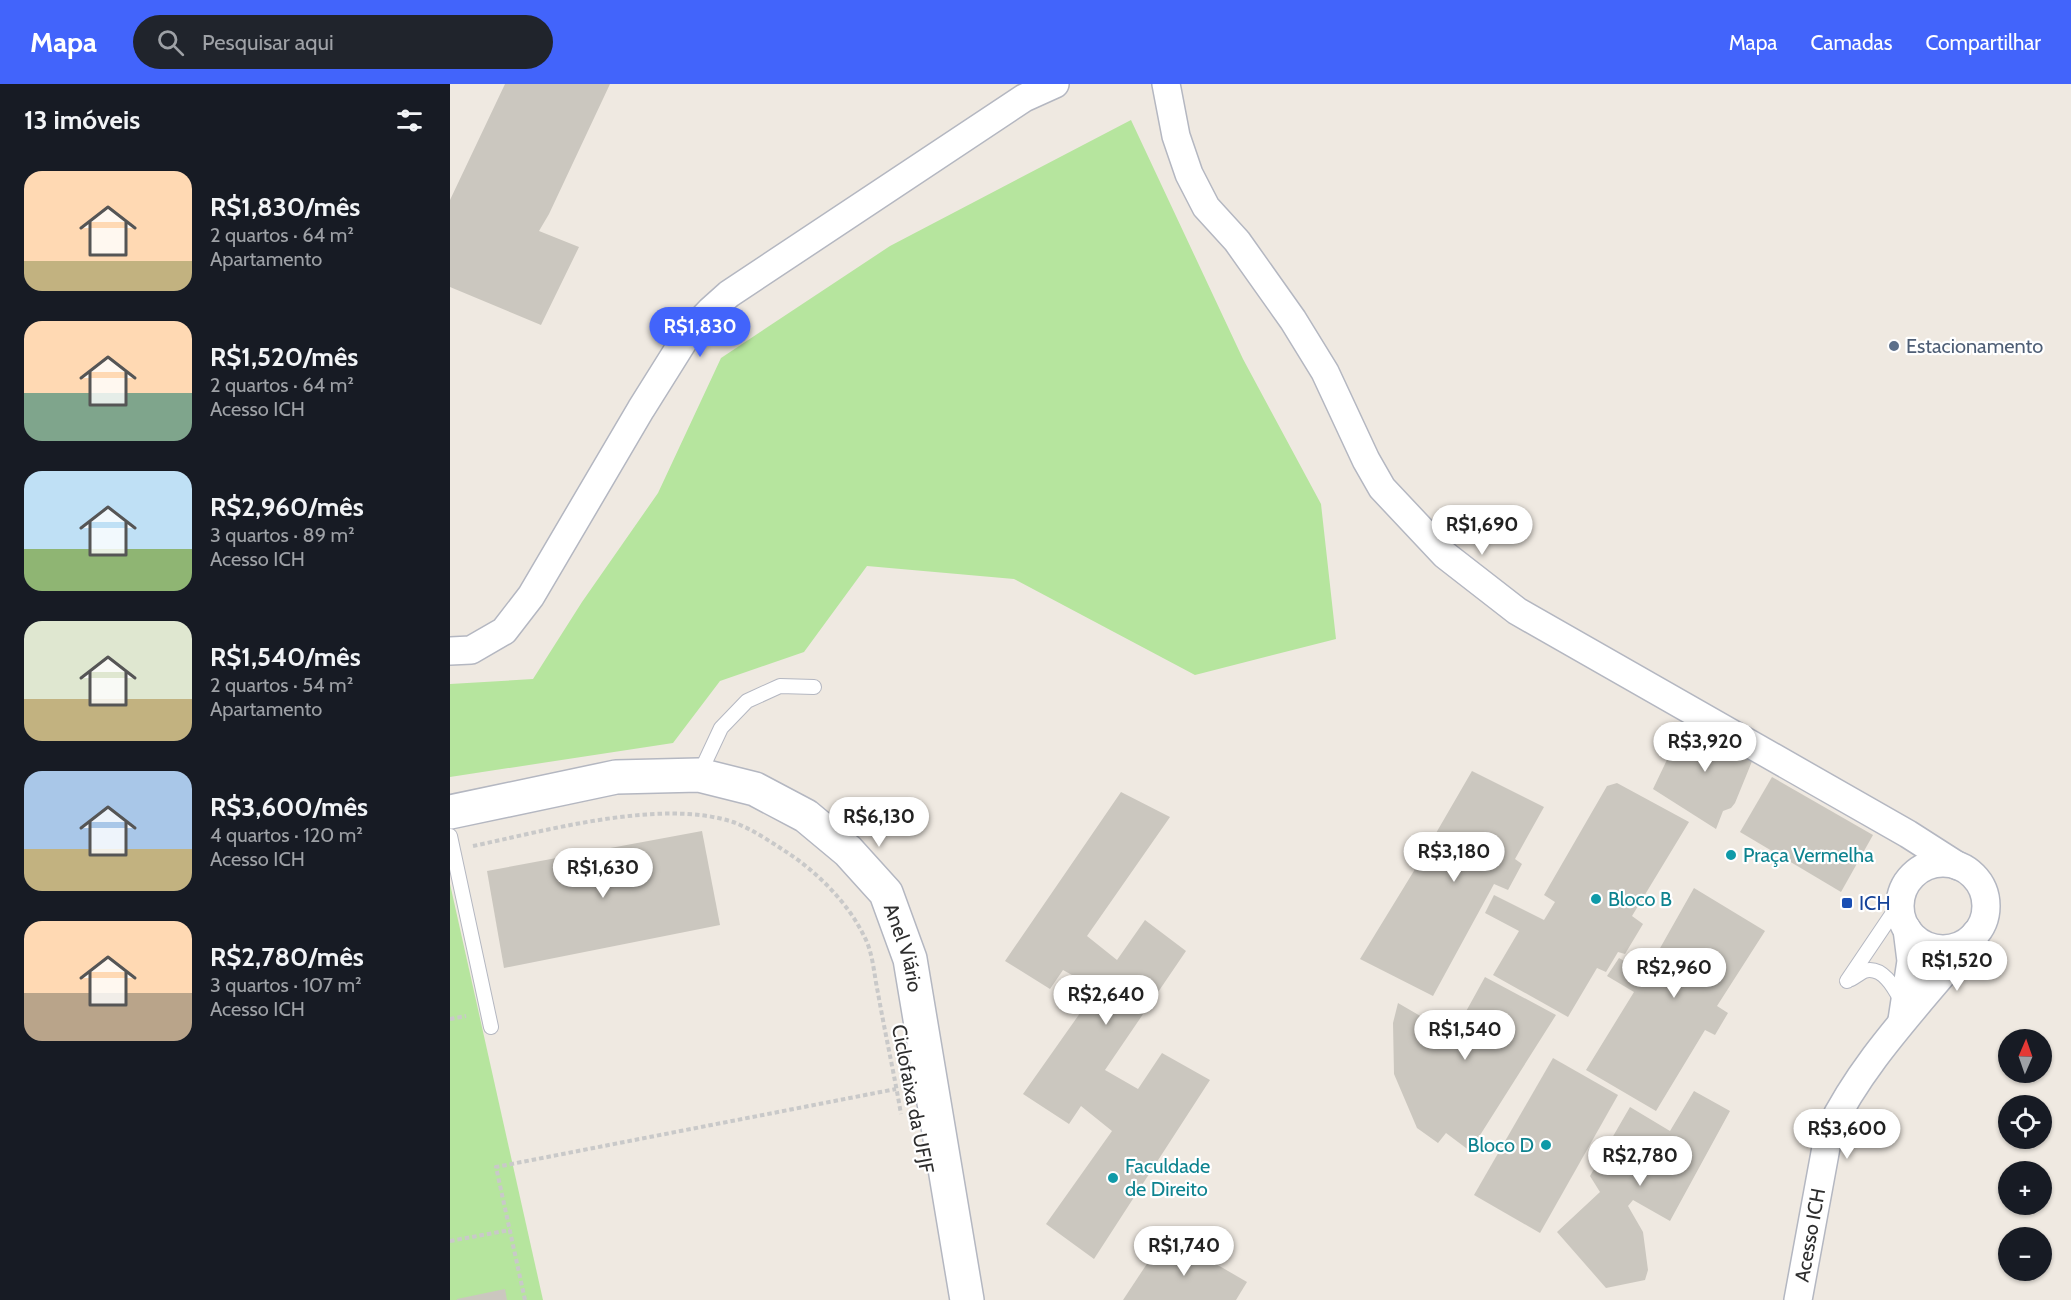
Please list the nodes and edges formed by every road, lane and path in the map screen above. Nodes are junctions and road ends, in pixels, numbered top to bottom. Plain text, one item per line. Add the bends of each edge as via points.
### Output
1 (1055, 84) edge
2 (1166, 84) edge
3 (1030, 91) edge
4 (450, 651) edge
5 (814, 687) dead end
6 (699, 775) junction
7 (450, 813) edge
8 (452, 843) edge
9 (1958, 866) junction
10 (1899, 904) junction
11 (1907, 929) junction
12 (1976, 933) junction
13 (1903, 1014) junction
14 (491, 1027) dead end
15 (897, 1089) junction
16 (903, 1124) dead end
17 (510, 1230) junction
18 (450, 1241) edge
19 (525, 1300) edge
20 (967, 1300) edge
21 (1798, 1300) edge

1 - 3 street
2 - 9 street via 1176,136 1206,207 1236,241 1325,372 1382,488 1445,555 1517,612
3 - 4 street via 729,294 710,311 688,334 531,596 504,631 471,650
5 - 6 lane via 780,686 747,701 721,728
6 - 7 main road, Anel Viário via 616,777
6 - 20 main road, Anel Viário via 755,789 806,816 848,851 886,893 910,959
8 - 14 lane
8 - 15 path, Ciclofaixa da UFJF via 633,815 689,815 733,822 772,843 827,885 865,937
9 - 10 street via 1945,863 1919,870 1905,885
9 - 12 street via 1974,878 1984,895 1986,908
10 - 11 street
10 - 13 lane via 1847,981 1865,971 1875,972 1893,985
11 - 12 street via 1927,946 1940,949 1966,942
11 - 13 street via 1911,962
12 - 13 street, Acesso ICH
13 - 21 street, Acesso ICH via 1849,1094 1830,1131
15 - 16 path, Ciclofaixa da UFJF
15 - 17 path via 496,1167
17 - 18 path
17 - 19 path

